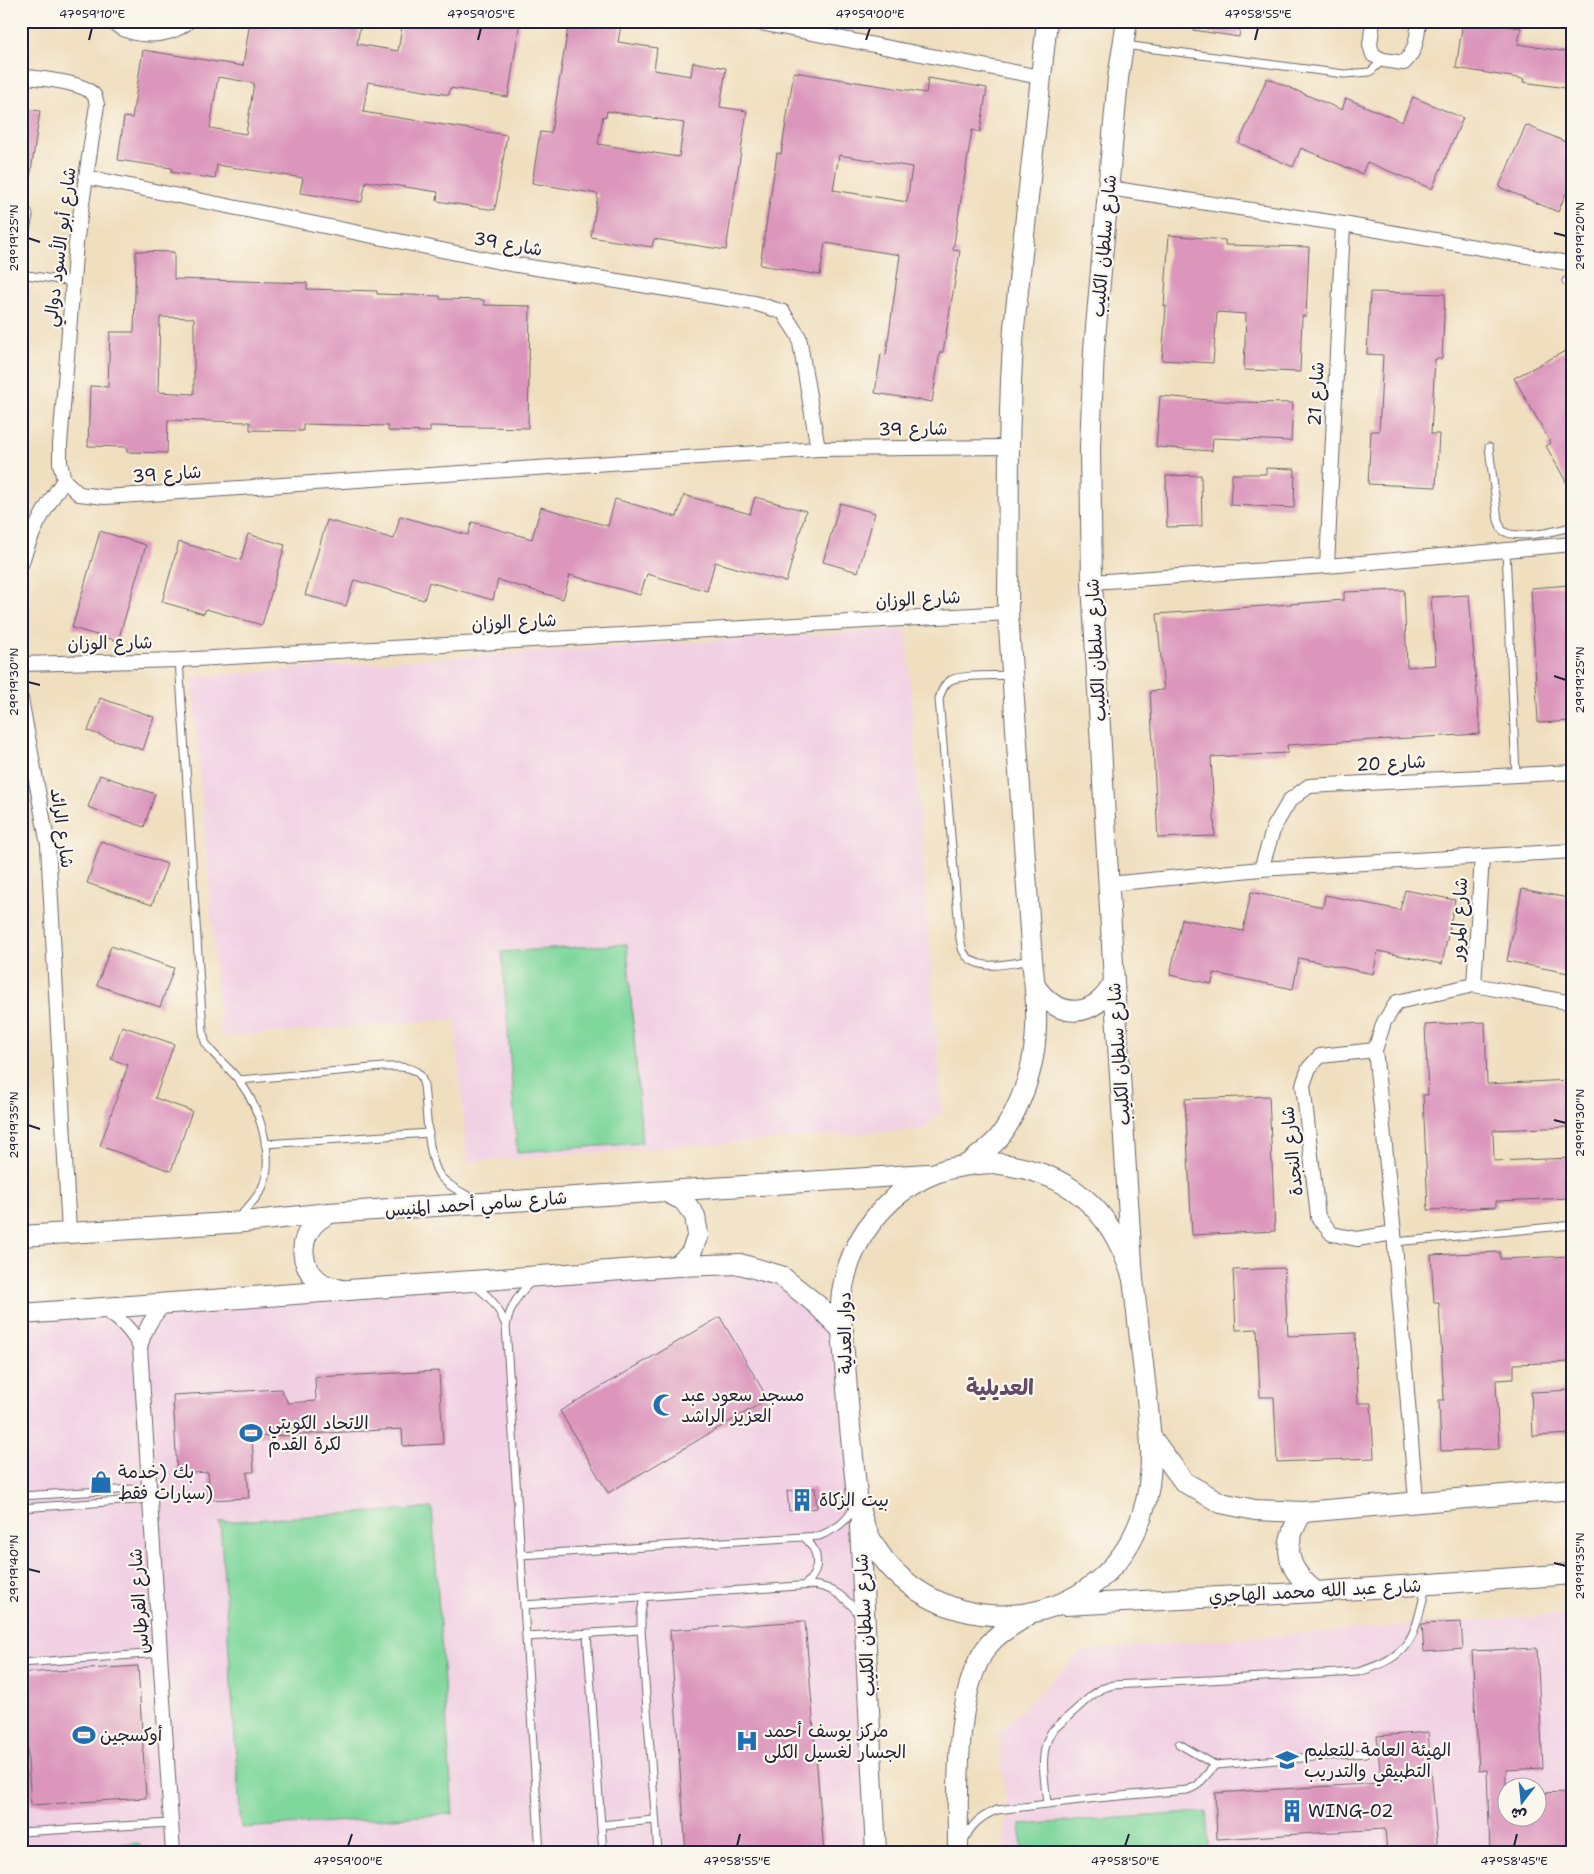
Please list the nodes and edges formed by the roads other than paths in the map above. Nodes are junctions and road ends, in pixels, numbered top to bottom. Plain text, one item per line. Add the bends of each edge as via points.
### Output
1 (111, 21) edge
2 (189, 21) edge
3 (750, 21) edge
4 (1047, 21) edge
5 (1127, 21) edge
6 (1372, 21) edge
7 (1419, 21) edge
8 (1123, 44) junction
9 (1382, 60) junction
10 (21, 76) edge
11 (1040, 77) junction
12 (86, 177) junction
13 (1109, 188) junction
14 (21, 209) edge
15 (1343, 224) junction
16 (21, 255) edge
17 (1573, 264) edge
18 (21, 274) edge
19 (72, 282) junction
20 (1009, 447) junction
21 (1489, 447) dead end
22 (818, 449) junction
23 (64, 480) junction
24 (1569, 527) edge
25 (1570, 545) edge
26 (1506, 550) junction
27 (21, 564) edge
28 (1327, 566) junction
29 (1092, 582) junction
30 (1008, 613) junction
31 (179, 660) junction
32 (21, 664) edge
33 (1013, 675) junction
34 (21, 699) edge
35 (1573, 772) edge
36 (1516, 776) junction
37 (1573, 851) edge
38 (1482, 856) junction
39 (1261, 869) junction
40 (1109, 884) junction
41 (1032, 960) junction
42 (1114, 982) junction
43 (1474, 985) junction
44 (1035, 986) junction
45 (1573, 1003) edge
46 (1375, 1050) junction
47 (239, 1080) junction
48 (429, 1133) junction
49 (265, 1144) junction
50 (968, 1164) junction
51 (932, 1174) junction
52 (666, 1192) junction
53 (484, 1204) junction
54 (329, 1213) junction
55 (234, 1223) junction
56 (1573, 1225) edge
57 (68, 1232) junction
58 (21, 1236) edge
59 (1395, 1238) junction
60 (676, 1266) junction
61 (541, 1275) junction
62 (1133, 1280) junction
63 (463, 1282) junction
64 (338, 1289) junction
65 (166, 1303) junction
66 (100, 1308) junction
67 (21, 1314) edge
68 (506, 1326) junction
69 (842, 1331) junction
70 (140, 1347) junction
71 (1151, 1437) junction
72 (1573, 1489) edge
73 (150, 1493) junction
74 (21, 1496) edge
75 (857, 1496) junction
76 (1416, 1501) junction
77 (21, 1508) edge
78 (1303, 1512) junction
79 (860, 1516) junction
80 (805, 1538) junction
81 (520, 1554) junction
82 (1573, 1574) edge
83 (806, 1584) junction
84 (1426, 1584) junction
85 (1316, 1592) junction
86 (644, 1596) junction
87 (524, 1605) junction
88 (1058, 1605) junction
89 (1032, 1613) junction
90 (865, 1620) junction
91 (641, 1630) junction
92 (587, 1634) junction
93 (526, 1637) junction
94 (161, 1653) junction
95 (21, 1663) edge
96 (1179, 1744) dead end
97 (1365, 1753) dead end
98 (1215, 1765) junction
99 (1047, 1804) junction
100 (654, 1820) junction
101 (171, 1823) junction
102 (601, 1824) junction
103 (21, 1832) edge
104 (173, 1853) edge
105 (540, 1853) edge
106 (604, 1853) edge
107 (658, 1853) edge
108 (876, 1853) edge
109 (959, 1853) edge

1 - 2 street via 130,32 149,35 167,33
3 - 11 street
4 - 11 main road
5 - 8 main road, شارع سلطان الكليب
6 - 9 street via 1370,46 1373,55
7 - 9 street via 1412,55 1404,63
8 - 9 lane via 1344,74 1370,72
8 - 13 main road, شارع سلطان الكليب
10 - 12 street, شارع أبو الأسود دوالي via 80,87 95,96 97,105
11 - 20 main road via 1014,328
12 - 19 street, شارع أبو الأسود دوالي
12 - 22 street, شارع 39 via 505,263 754,303 783,312 799,337
13 - 15 street
13 - 29 main road, شارع سلطان الكليب via 1090,448
14 - 16 lane via 29,215
15 - 17 street
15 - 28 street, شارع 21
18 - 19 lane
19 - 23 street, شارع أبو الأسود دوالي via 60,445
20 - 22 street, شارع 39
20 - 30 main road
21 - 24 lane via 1502,530 1514,535
22 - 23 street, شارع 39 via 105,497 79,494
23 - 27 street via 29,539
24 - 25 lane
25 - 26 street
26 - 28 street
26 - 36 lane
28 - 29 street
29 - 40 main road, شارع سلطان الكليب
30 - 31 street, شارع الوزان
30 - 33 main road
31 - 32 street, شارع الوزان
31 - 47 lane via 203,1032 209,1048
33 - 41 main road
33 - 41 lane via 959,677 950,680 939,699 963,951 981,964
34 - 57 street, شارع الرائد via 48,845
35 - 36 street, شارع 20
36 - 39 street, شارع 20 via 1310,786 1290,800 1274,827
37 - 38 street
38 - 39 street
38 - 43 street, شارع المرور
39 - 40 street
40 - 42 main road, شارع سلطان الكليب
41 - 44 main road
42 - 44 main road via 1100,1002 1076,1011 1052,1004
42 - 62 main road, شارع سلطان الكليب
43 - 45 street, شارع المرور
43 - 46 street, شارع المرور via 1397,1002 1384,1022
44 - 50 main road via 1037,1036 1024,1094 996,1142
46 - 59 street
46 - 59 street, شارع النجدة via 1320,1056 1310,1068 1303,1085 1318,1217 1332,1234 1357,1239
47 - 48 lane via 383,1067 412,1069 420,1074 424,1086
47 - 49 lane via 253,1101
48 - 49 lane
48 - 53 lane via 432,1159 441,1177 453,1188
49 - 55 lane via 266,1172 262,1186 256,1199
50 - 51 main road, دوار العدلية
50 - 62 main road, دوار العدلية via 1017,1166 1041,1172 1063,1183 1101,1214 1126,1256
51 - 52 main road, شارع سامي أحمد المنيس
51 - 69 main road, دوار العدلية via 898,1194 871,1221 852,1255 842,1292
52 - 53 main road, شارع سامي أحمد المنيس
52 - 60 main road via 683,1200 695,1216 698,1235 691,1253
53 - 54 main road, شارع سامي أحمد المنيس
54 - 55 main road, شارع سامي أحمد المنيس
54 - 64 main road via 314,1223 304,1238 303,1255 309,1272 321,1284
55 - 57 main road, شارع سامي أحمد المنيس
56 - 59 lane
57 - 58 main road, شارع سامي أحمد المنيس
59 - 76 street
60 - 61 main road
60 - 69 main road via 740,1264 781,1276 816,1304
61 - 63 main road
61 - 68 lane via 521,1292 508,1314
62 - 71 main road, دوار العدلية
63 - 64 main road
63 - 68 lane via 486,1293 495,1303
64 - 65 main road
65 - 66 main road
65 - 70 street, شارع القرطاس via 149,1322
66 - 67 main road
66 - 70 street, شارع القرطاس via 124,1323
68 - 81 lane
69 - 75 main road, دوار العدلية
70 - 73 street, شارع القرطاس
71 - 78 main road via 1184,1482 1221,1503 1255,1510
71 - 88 main road, دوار العدلية via 1152,1465 1148,1491 1132,1539 1100,1578 1080,1594
72 - 76 main road
73 - 74 lane
73 - 77 lane
73 - 94 street, شارع القرطاس
75 - 79 main road, دوار العدلية
75 - 80 lane via 844,1522 826,1534
76 - 78 main road
78 - 85 main road via 1292,1528 1289,1546 1292,1564 1301,1580
79 - 89 main road, دوار العدلية via 886,1563 905,1582 928,1597 978,1615
79 - 90 main road, شارع سلطان الكليب
80 - 81 lane
80 - 83 lane via 815,1550 817,1565 812,1579
81 - 87 lane
82 - 84 main road, شارع عبد الله محمد الهاجري
83 - 86 lane
83 - 90 lane via 824,1586 844,1597
84 - 85 main road, شارع عبد الله محمد الهاجري
84 - 99 lane via 1416,1628 1409,1641 1394,1657 1375,1667 1358,1672 1112,1685 1101,1689 1047,1739 1043,1755
85 - 88 main road, شارع عبد الله محمد الهاجري
86 - 87 lane
86 - 91 lane
87 - 93 lane
88 - 89 main road, دوار العدلية
89 - 109 main road via 993,1639 972,1677 958,1754
90 - 108 main road, شارع سلطان الكليب
91 - 92 lane
91 - 100 lane
92 - 93 lane
92 - 102 lane
93 - 105 lane
94 - 95 lane
94 - 101 street, شارع القرطاس
96 - 98 lane
97 - 98 lane
98 - 99 lane via 1197,1786 1187,1790
99 - 109 lane via 997,1810 983,1815 969,1832
100 - 102 lane
100 - 107 lane
101 - 103 lane
101 - 104 street, شارع القرطاس
102 - 106 lane

